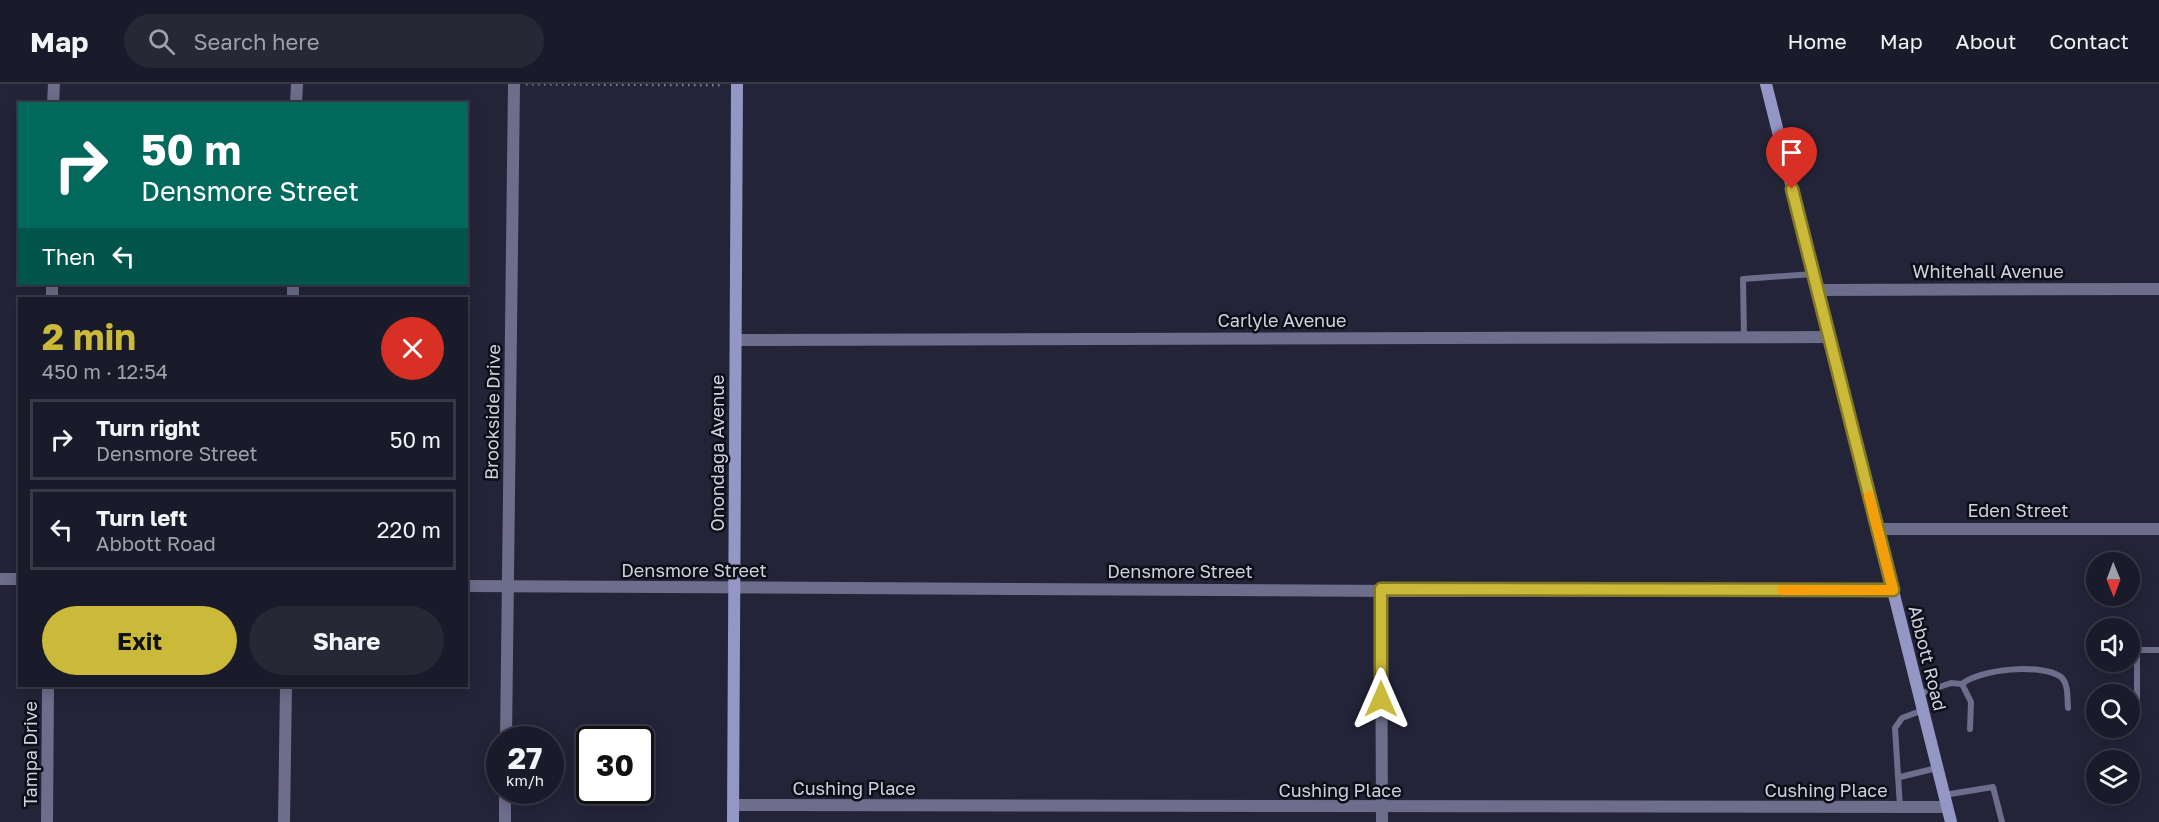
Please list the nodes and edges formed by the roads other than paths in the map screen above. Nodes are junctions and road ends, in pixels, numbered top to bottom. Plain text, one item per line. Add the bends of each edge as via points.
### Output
1 (54, 84) edge
2 (297, 84) edge
3 (514, 84) edge
4 (737, 84) edge
5 (1766, 84) edge
6 (53, 102) edge
7 (296, 102) edge
8 (1814, 273) junction
9 (2159, 289) edge
10 (1818, 290) junction
11 (1743, 337) junction
12 (1830, 337) junction
13 (736, 340) junction
14 (1877, 529) junction
15 (2159, 529) edge
16 (0, 579) edge
17 (18, 579) edge
18 (468, 586) edge
19 (507, 586) junction
20 (735, 588) junction
21 (1381, 589) junction
22 (1893, 590) junction
23 (2159, 650) edge
24 (1962, 684) junction
25 (2138, 684) edge
26 (48, 687) edge
27 (286, 687) edge
28 (1919, 694) junction
29 (2068, 708) dead end
30 (1923, 710) junction
31 (506, 726) edge
32 (1970, 729) dead end
33 (1937, 768) junction
34 (1900, 777) junction
35 (1944, 795) junction
36 (505, 804) edge
37 (733, 805) junction
38 (1900, 807) junction
39 (1947, 807) junction
40 (1382, 808) junction
41 (47, 822) edge
42 (284, 822) edge
43 (505, 822) edge
44 (733, 822) edge
45 (1382, 822) edge
46 (1951, 822) edge
47 (2002, 822) edge

1 - 6 street
2 - 7 street
3 - 19 street, Brookside Drive
4 - 13 street, Onondaga Avenue
5 - 8 street, Abbott Road
8 - 10 street, Abbott Road
8 - 11 lane via 1743,279
9 - 10 street, Whitehall Avenue
10 - 12 street, Abbott Road
11 - 12 street, Carlyle Avenue
11 - 13 street, Carlyle Avenue
12 - 14 street, Abbott Road
13 - 20 street, Onondaga Avenue
14 - 15 street, Eden Street
14 - 22 street, Abbott Road
16 - 17 street
18 - 19 street, Densmore Street
19 - 20 street, Densmore Street
19 - 31 street, Brookside Drive
20 - 21 street, Densmore Street
20 - 37 street, Onondaga Avenue
21 - 22 street, Densmore Street
21 - 40 street
22 - 28 street, Abbott Road
23 - 25 lane via 2137,650
24 - 28 lane via 1951,683
24 - 29 lane via 1972,676 2000,671 2060,676 2065,682
24 - 32 lane via 1971,702
26 - 41 street, Tampa Drive
27 - 42 street
28 - 30 street, Abbott Road
30 - 33 street, Abbott Road
30 - 34 lane via 1897,723
33 - 34 lane
33 - 35 street, Abbott Road
34 - 38 lane
35 - 39 street, Abbott Road
35 - 47 lane via 1993,787
36 - 43 street
37 - 40 street, Cushing Place
37 - 44 street, Onondaga Avenue
38 - 39 street, Cushing Place
38 - 40 street, Cushing Place
39 - 46 street, Abbott Road
40 - 45 street

